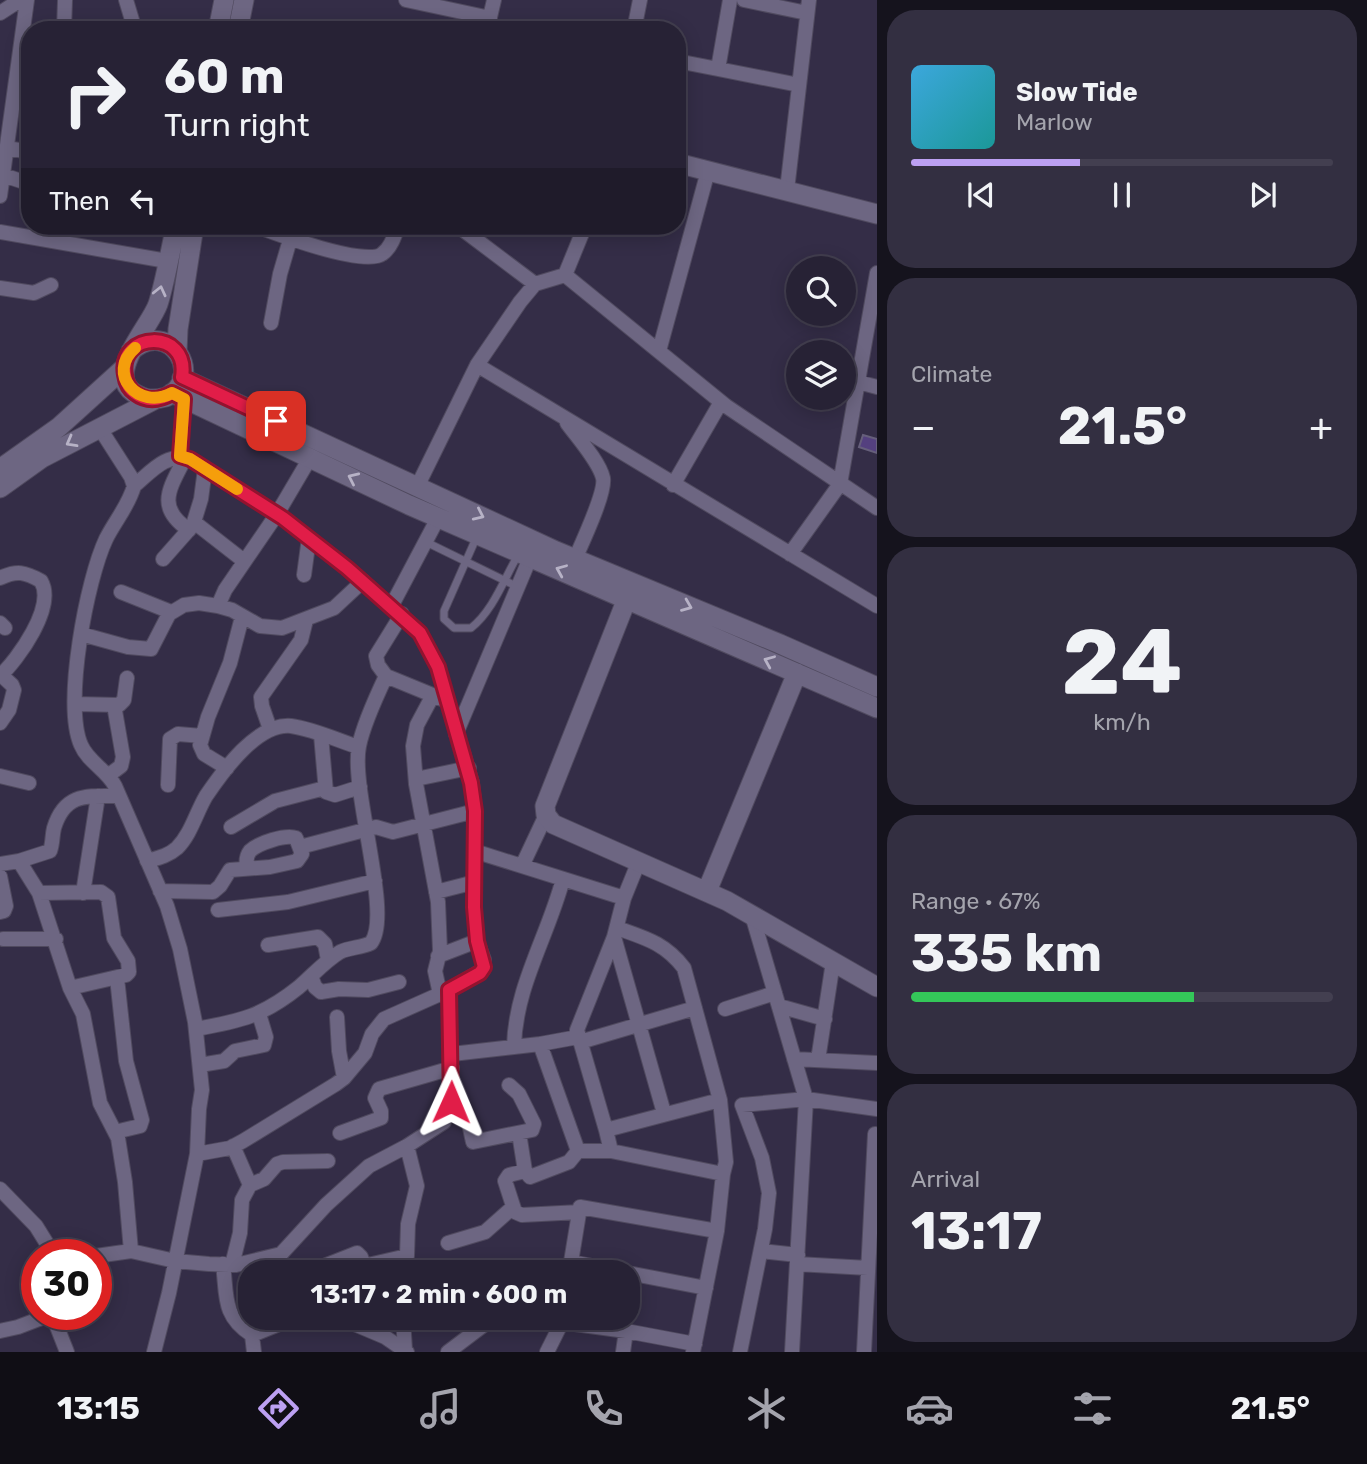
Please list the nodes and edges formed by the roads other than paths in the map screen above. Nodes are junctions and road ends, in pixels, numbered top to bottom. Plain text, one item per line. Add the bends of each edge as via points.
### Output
1 (65, 0) edge
2 (126, 0) edge
3 (243, 0) edge
4 (406, 0) edge
5 (494, 0) edge
6 (640, 0) edge
7 (730, 0) edge
8 (744, 0) edge
9 (21, 4) edge
10 (808, 6) edge
11 (0, 13) edge
12 (64, 21) edge
13 (132, 21) edge
14 (240, 21) edge
15 (479, 21) edge
16 (490, 21) edge
17 (636, 21) edge
18 (686, 63) edge
19 (718, 69) junction
20 (799, 85) junction
21 (14, 89) junction
22 (0, 96) edge
23 (7, 148) junction
24 (21, 150) edge
25 (686, 165) edge
26 (708, 171) junction
27 (4, 175) junction
28 (21, 181) edge
29 (787, 190) junction
30 (0, 196) edge
31 (877, 214) edge
32 (0, 232) edge
33 (174, 235) edge
34 (193, 235) edge
35 (291, 235) edge
36 (301, 235) edge
37 (395, 235) edge
38 (471, 235) edge
39 (581, 235) edge
40 (167, 261) junction
41 (877, 273) edge
42 (565, 275) junction
43 (51, 285) dead end
44 (535, 285) junction
45 (0, 288) edge
46 (271, 323) dead end
47 (659, 351) junction
48 (177, 352) junction
49 (127, 360) junction
50 (477, 365) junction
51 (858, 382) junction
52 (877, 387) edge
53 (173, 392) junction
54 (721, 402) junction
55 (565, 419) junction
56 (99, 427) junction
57 (182, 457) junction
58 (310, 458) junction
59 (0, 469) edge
60 (205, 469) junction
61 (841, 484) junction
62 (673, 485) junction
63 (134, 486) junction
64 (417, 486) junction
65 (0, 488) edge
66 (877, 508) edge
67 (277, 514) junction
68 (438, 518) junction
69 (192, 526) junction
70 (478, 535) junction
71 (309, 538) junction
72 (426, 541) junction
73 (790, 554) junction
74 (525, 555) junction
75 (163, 559) dead end
76 (575, 559) junction
77 (244, 561) junction
78 (466, 562) junction
79 (304, 575) dead end
80 (0, 578) edge
81 (363, 581) junction
82 (503, 581) junction
83 (517, 587) junction
84 (121, 592) dead end
85 (630, 592) junction
86 (218, 606) junction
87 (877, 606) edge
88 (396, 610) junction
89 (171, 612) junction
90 (242, 617) junction
91 (306, 620) junction
92 (80, 634) junction
93 (797, 673) junction
94 (0, 675) edge
95 (386, 676) junction
96 (127, 678) dead end
97 (877, 687) edge
98 (440, 698) junction
99 (76, 704) junction
100 (114, 705) junction
101 (877, 708) edge
102 (0, 723) edge
103 (270, 729) junction
104 (456, 734) junction
105 (321, 735) junction
106 (202, 736) junction
107 (358, 747) junction
108 (228, 768) junction
109 (469, 768) junction
110 (109, 775) junction
111 (0, 776) edge
112 (416, 779) junction
113 (29, 783) dead end
114 (168, 785) dead end
115 (360, 787) junction
116 (325, 788) junction
117 (98, 796) junction
118 (119, 796) junction
119 (475, 811) junction
120 (546, 815) junction
121 (424, 824) junction
122 (231, 827) dead end
123 (366, 830) junction
124 (300, 847) junction
125 (474, 851) junction
126 (19, 861) junction
127 (147, 861) junction
128 (639, 861) junction
129 (0, 864) edge
130 (522, 866) junction
131 (247, 868) junction
132 (0, 876) edge
133 (564, 879) junction
134 (375, 881) junction
135 (475, 882) junction
136 (160, 891) junction
137 (707, 891) junction
138 (436, 892) junction
139 (39, 893) junction
140 (83, 893) junction
141 (625, 898) junction
142 (218, 910) dead end
143 (0, 912) edge
144 (752, 915) junction
145 (616, 932) junction
146 (3, 939) dead end
147 (56, 939) junction
148 (477, 941) junction
149 (268, 945) dead end
150 (438, 956) junction
151 (328, 960) junction
152 (833, 962) junction
153 (311, 976) junction
154 (117, 978) junction
155 (399, 982) dead end
156 (877, 987) edge
157 (70, 988) junction
158 (445, 992) junction
159 (777, 1000) junction
160 (695, 1008) junction
161 (725, 1009) dead end
162 (259, 1014) junction
163 (337, 1017) dead end
164 (825, 1019) junction
165 (639, 1024) junction
166 (196, 1029) junction
167 (579, 1039) junction
168 (540, 1044) junction
169 (514, 1047) junction
170 (794, 1059) junction
171 (818, 1060) junction
172 (452, 1061) junction
173 (877, 1063) edge
174 (200, 1065) junction
175 (344, 1078) junction
176 (509, 1085) dead end
177 (806, 1099) junction
178 (721, 1105) junction
179 (743, 1105) junction
180 (450, 1107) junction
181 (877, 1110) edge
182 (664, 1113) junction
183 (606, 1130) junction
184 (876, 1130) edge
185 (115, 1132) junction
186 (340, 1133) dead end
187 (519, 1133) junction
188 (233, 1146) junction
189 (407, 1146) junction
190 (578, 1151) junction
191 (611, 1151) junction
192 (197, 1154) junction
193 (328, 1161) dead end
194 (525, 1171) junction
195 (723, 1174) junction
196 (250, 1185) junction
197 (0, 1189) edge
198 (513, 1208) junction
199 (580, 1212) junction
200 (874, 1220) edge
201 (717, 1231) junction
202 (44, 1239) edge
203 (448, 1243) dead end
204 (131, 1251) junction
205 (761, 1251) junction
206 (112, 1254) edge
207 (339, 1260) edge
208 (362, 1260) edge
209 (404, 1260) edge
210 (573, 1260) edge
211 (797, 1260) junction
212 (175, 1261) junction
213 (227, 1265) junction
214 (868, 1268) junction
215 (640, 1276) edge
216 (706, 1288) junction
217 (21, 1326) edge
218 (58, 1330) edge
219 (264, 1330) edge
220 (368, 1330) edge
221 (403, 1330) edge
222 (477, 1330) edge
223 (558, 1330) edge
224 (620, 1330) edge
225 (0, 1331) edge
226 (626, 1331) junction
227 (252, 1335) junction
228 (385, 1337) junction
229 (694, 1348) edge
230 (406, 1351) edge
231 (67, 1352) edge
232 (154, 1352) edge
233 (254, 1352) edge
234 (383, 1352) edge
235 (448, 1352) edge
236 (547, 1352) edge
237 (623, 1352) edge
238 (740, 1352) edge
239 (792, 1352) edge
240 (864, 1352) edge

1 - 12 street
2 - 13 street
3 - 14 main road
4 - 15 street
5 - 16 street
6 - 17 street
7 - 19 street
8 - 10 street
9 - 11 street
9 - 21 street
10 - 20 street
18 - 19 street
19 - 20 street
20 - 29 street
21 - 22 street
21 - 23 street
23 - 24 street
23 - 27 street
25 - 26 main road
26 - 29 main road
26 - 47 street
27 - 28 street
27 - 30 street
29 - 31 main road
32 - 40 street
33 - 40 main road
34 - 48 main road
35 - 46 street
36 - 37 street via 366,257 380,256
38 - 44 street
39 - 42 street
49 -> 40 main road via 157,306
41 - 51 street
42 - 44 street
42 - 47 street
43 - 45 street via 34,293
44 - 50 street
47 - 54 street
48 - 49 main road via 163,342 145,341
48 - 53 main road via 182,362
49 - 53 main road via 129,387 144,398
49 - 59 main road via 60,427
50 - 55 street
50 - 64 street
51 - 52 street
51 - 61 street
53 - 56 main road
53 - 57 street
53 - 58 main road
53 - 64 main road
54 - 61 street
54 - 62 street
55 - 62 street
55 - 76 street via 604,479
56 - 63 street
56 -> 65 main road via 42,458
57 - 60 street
57 - 63 street via 170,457
57 - 69 street via 168,504 176,520
58 - 67 street
68 -> 58 main road
60 - 67 street
60 - 69 street
61 - 66 street
61 - 73 street
62 - 73 street
63 - 92 street via 105,540
64 -> 76 main road
67 - 71 street
67 - 77 street
68 - 70 main road
68 - 72 street
69 - 75 street
69 - 77 street
70 - 74 main road
70 - 78 lane
71 - 79 street
71 - 81 street
72 - 78 lane
72 - 88 street
73 - 87 street
74 - 82 lane
74 - 83 street
85 -> 74 main road
76 - 85 main road
77 - 86 street
78 - 82 lane
78 - 82 lane via 444,611 444,619 454,628 477,624
80 - 94 street via 27,573 41,581 44,594 36,626 14,663
81 - 88 street
81 - 91 street via 334,608
82 - 83 lane
83 - 104 street
84 - 89 street
93 -> 85 main road
85 -> 97 main road via 780,644
85 - 120 main road via 545,806
86 - 89 street via 199,603
86 - 90 street
88 - 95 street via 376,656
88 - 98 street via 420,633 432,653
89 - 92 street via 151,649 128,648
90 - 91 street via 273,629
90 - 106 street
91 - 103 street via 301,640 261,697
92 - 99 street
93 - 101 main road
93 - 137 main road
94 - 102 street via 14,690
95 - 98 street
95 - 107 street
96 - 100 street via 124,700
98 - 104 street
98 - 112 street via 414,736
99 - 100 street
99 - 110 street via 81,746
100 - 110 street via 123,757 121,766
103 - 105 street via 292,726
103 - 108 street
104 - 109 street
105 - 107 street
105 - 116 street
106 - 108 street via 204,754
106 - 114 street via 178,734 170,739
107 - 115 street
108 - 127 street via 181,844 167,856
109 - 112 street
109 - 119 street
110 - 118 street
111 - 113 street
112 - 121 street
115 - 116 street via 335,795
115 - 123 street
116 - 122 street via 275,801
117 - 118 street
117 - 126 street via 74,799 57,822 50,851
117 - 140 street
118 - 127 street
119 - 121 street
119 - 125 street
120 - 128 main road via 554,824
120 - 130 street
121 - 123 street via 393,832 380,827
121 - 138 street
123 - 124 street
123 - 134 street
124 - 131 street via 298,861
124 - 131 street via 293,836 281,837 250,851
125 - 130 street
125 - 135 street
126 - 129 street
126 - 139 street
127 - 136 street
128 - 137 main road
128 - 141 street
130 - 133 street
131 - 136 street via 230,870 213,892
132 - 143 street via 6,906
133 - 141 street
133 - 169 street via 524,987
134 - 142 street via 288,902
134 - 151 street via 374,939
135 - 138 street
135 - 148 street
136 - 166 street via 180,949
137 - 144 main road
138 - 150 street
139 - 140 street
139 - 147 street
140 - 154 street via 101,892 108,897 114,938 130,968
141 - 145 street
144 - 152 main road
144 - 159 street
145 - 160 street via 659,943 675,955 684,968
145 - 165 street
145 - 167 street via 577,1030
146 - 147 street
147 - 157 street
148 - 150 street
148 - 158 street via 483,970
149 - 151 street via 318,937 325,944
150 - 158 street via 435,971
151 - 153 street
152 - 156 main road
152 - 164 street
153 - 155 street via 321,992 368,990
153 - 162 street
154 - 157 street
154 - 185 street via 126,1062 142,1120 136,1129
157 - 185 street via 83,1014 100,1103
158 - 172 street
158 - 175 street via 384,1019
159 - 161 street
159 - 164 street
159 - 170 street
160 - 165 street
160 - 178 street
162 - 166 street
162 - 174 street via 264,1045
163 - 175 street
164 - 171 street
165 - 167 street
165 - 182 street
166 - 174 street
167 - 168 street
167 - 183 street
168 - 169 street
168 - 190 street
169 - 172 street
170 - 171 street
170 - 177 street
171 - 173 street
172 - 180 street
172 - 186 street via 379,1089 375,1098 381,1118
174 - 192 street
175 - 188 street
176 - 187 street via 519,1094 534,1124 532,1130
177 - 179 street
177 - 181 street
177 - 211 street
178 - 179 street
178 - 182 street
178 - 195 street
179 - 205 street via 769,1193
180 - 187 street via 468,1119 473,1142
180 - 189 street via 444,1122
182 - 183 street
183 - 191 street
184 - 200 street
185 - 204 street
187 - 194 street
188 - 192 street
188 - 196 street
189 - 209 street via 417,1186
189 - 213 street via 361,1172 281,1254
190 - 191 street
190 - 194 street via 569,1162 534,1177
191 - 195 street
192 - 212 street
193 - 196 street via 283,1162
194 - 198 street via 509,1175 505,1181
195 - 201 street
196 - 213 street via 244,1194 240,1233
197 - 202 street
198 - 199 street via 522,1215
198 - 203 street via 485,1232
199 - 201 street via 580,1207 608,1210
199 - 210 street
200 - 214 street
201 - 216 street
204 - 206 street
204 - 212 street
205 - 211 street
205 - 238 street
207 - 208 street via 357,1253
211 - 214 street
211 - 239 street
212 - 213 street
212 - 232 street
213 - 227 street via 229,1314
214 - 240 street
215 - 216 street
216 - 229 street
217 - 225 street
218 - 231 street
219 - 227 street
220 - 228 street
221 - 230 street
222 - 235 street
223 - 236 street
224 - 226 street
226 - 229 street
226 - 237 street
227 - 233 street
228 - 230 street
228 - 234 street

